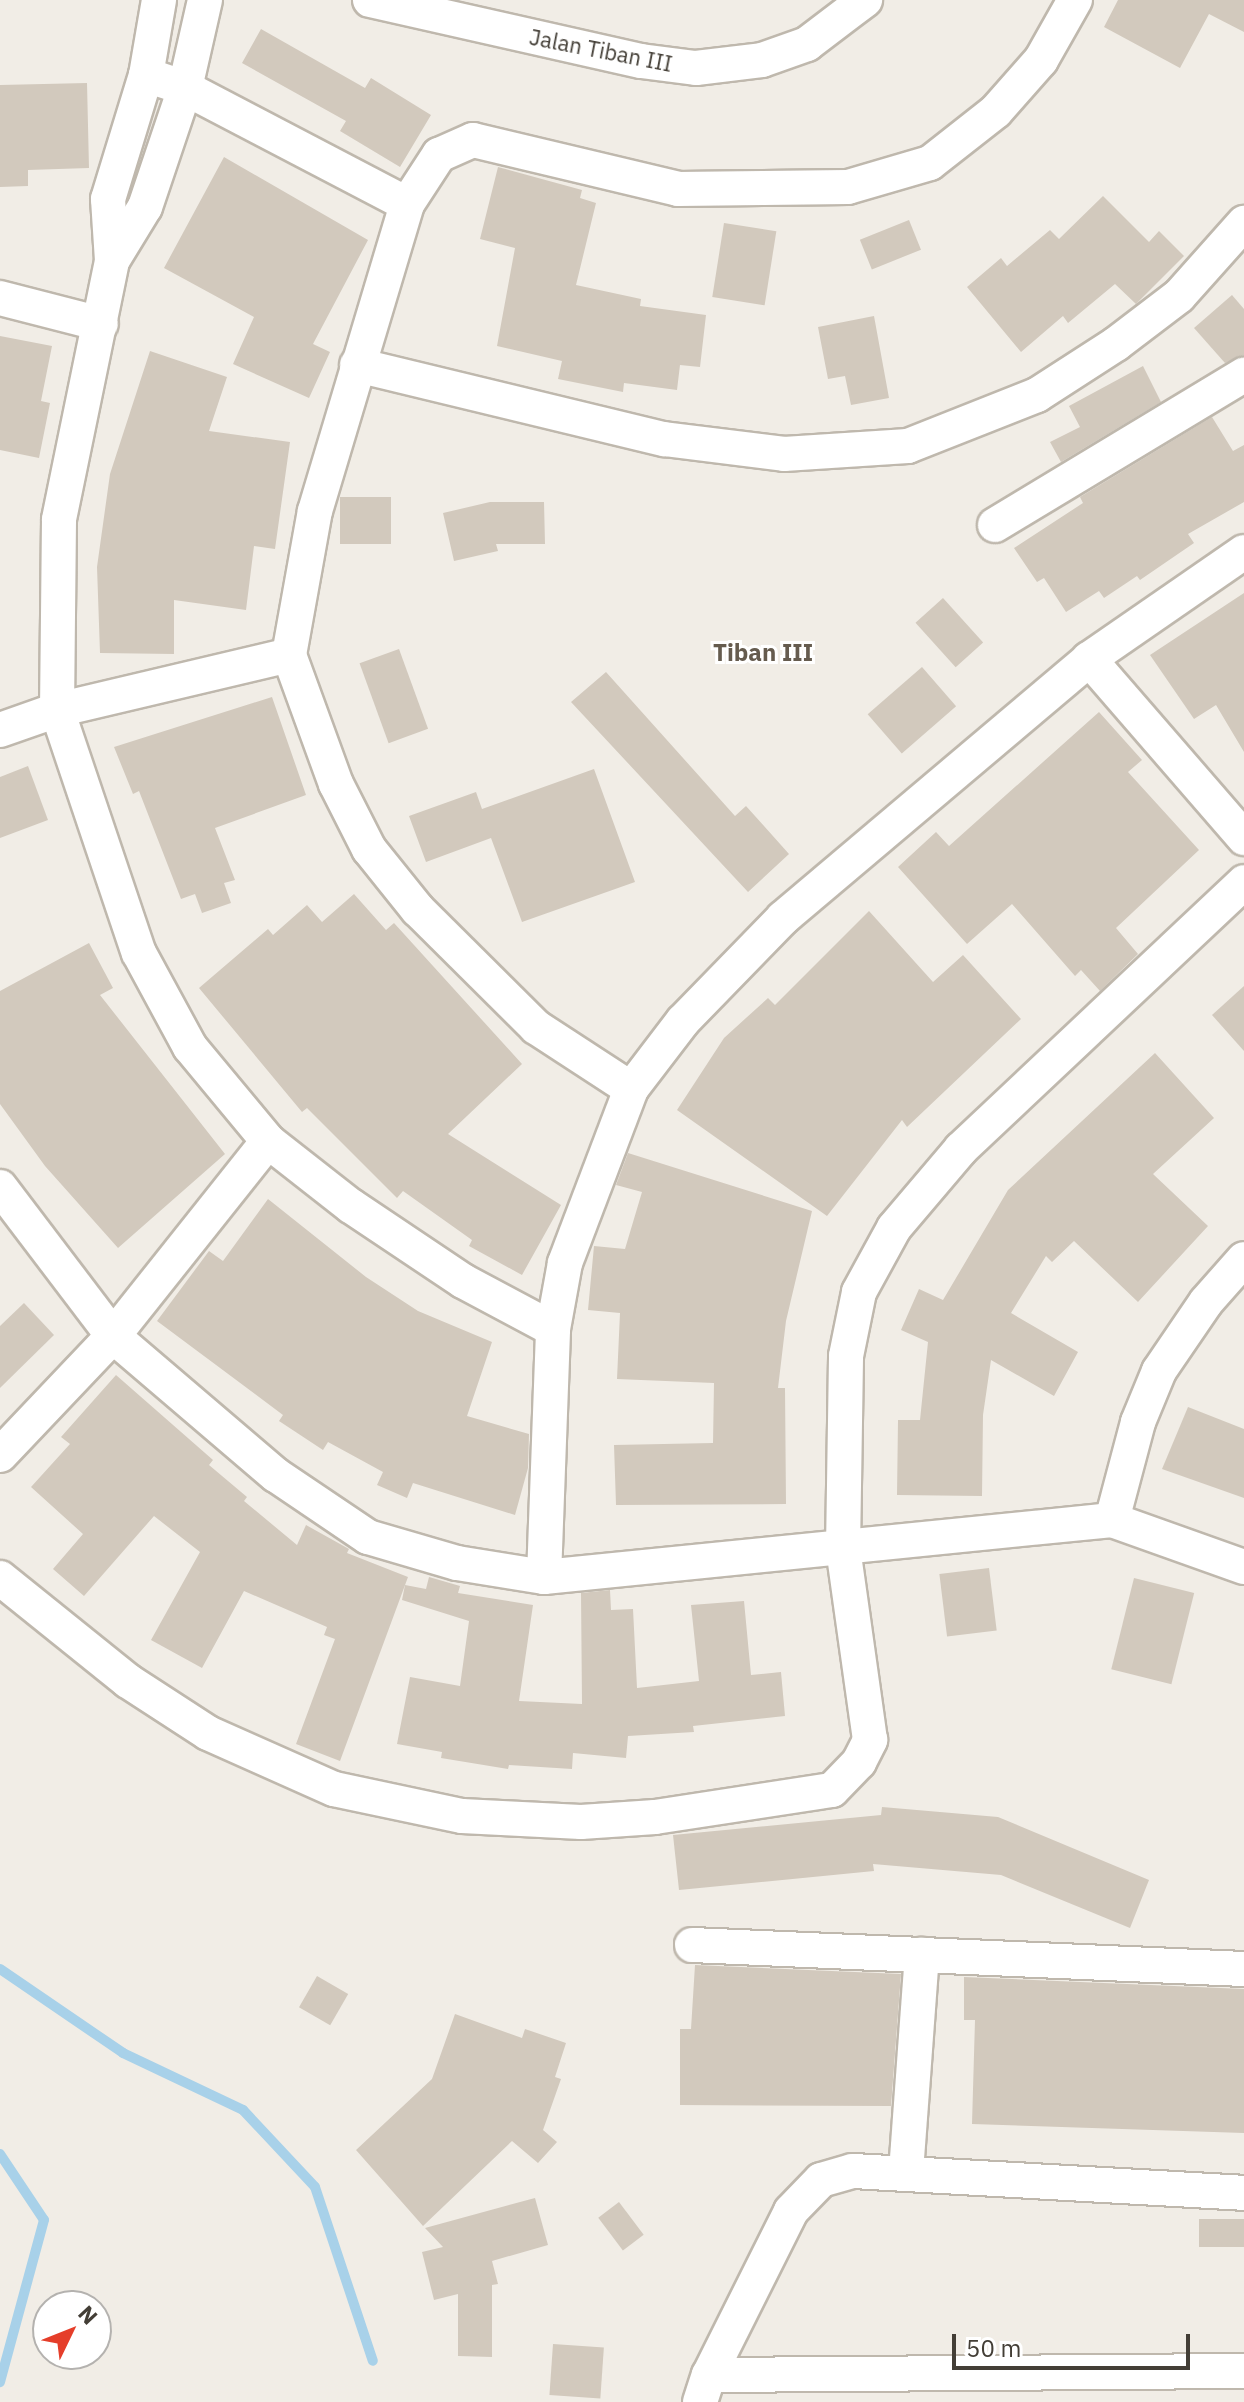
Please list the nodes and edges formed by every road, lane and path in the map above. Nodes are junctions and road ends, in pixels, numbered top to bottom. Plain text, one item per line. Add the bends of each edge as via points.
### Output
1 (159, 0) edge
2 (205, 0) edge
3 (370, 0) edge
4 (865, 0) edge
5 (1075, 0) edge
6 (146, 75) junction
7 (185, 88) junction
8 (407, 204) junction
9 (1244, 223) edge
10 (112, 261) junction
11 (0, 298) edge
12 (101, 324) junction
13 (357, 365) junction
14 (1244, 375) edge
15 (995, 525) dead end
16 (1244, 552) edge
17 (289, 655) junction
18 (1089, 659) junction
19 (57, 710) junction
20 (0, 730) edge
21 (1244, 838) edge
22 (1244, 882) edge
23 (631, 1089) junction
24 (268, 1141) junction
25 (0, 1187) edge
26 (1244, 1259) edge
27 (553, 1329) junction
28 (113, 1336) junction
29 (0, 1455) edge
30 (1112, 1520) junction
31 (843, 1549) junction
32 (1244, 1567) edge
33 (544, 1577) junction
34 (0, 1578) edge
35 (692, 1945) dead end
36 (922, 1955) junction
37 (1244, 1969) edge
38 (906, 2172) junction
39 (1244, 2193) edge
40 (1244, 2371) edge
41 (705, 2389) edge

1 - 6 street
2 - 7 street
3 - 4 street, Jalan Tiban III via 641,61 696,68 762,60 807,44
5 - 8 street via 1041,60 996,111 930,163 917,167 848,187 678,189 473,140 439,155
6 - 7 street
6 - 10 street via 108,199
7 - 8 street
7 - 10 street via 145,207
8 - 13 street
9 - 13 street via 1179,296 1116,344 1037,395 908,446 784,454 664,439
10 - 12 street
11 - 12 street
12 - 19 street via 59,520
13 - 17 street via 315,511
14 - 15 street
16 - 18 street
17 - 19 street
17 - 23 street via 336,784 369,849 418,910 536,1027
18 - 21 street
18 - 23 street via 783,918 683,1021
19 - 20 street
19 - 24 street via 118,896 158,994 190,1047
22 - 31 street via 961,1149 881,1249 850,1321
23 - 27 street via 565,1263
24 - 27 street via 409,1246
24 - 28 street
25 - 28 street
26 - 30 street via 1206,1302 1159,1371 1138,1422
27 - 33 street
28 - 29 street
28 - 33 street via 276,1475 368,1537 457,1563
30 - 31 street
30 - 32 street
31 - 33 street
31 - 34 street via 870,1740 845,1779 832,1790 811,1796 581,1822 462,1816 334,1789 271,1764 208,1733 128,1681
35 - 36 street
36 - 37 street
36 - 38 street
38 - 39 street
38 - 41 street via 853,2171 821,2180 807,2191 791,2211
40 - 41 street

